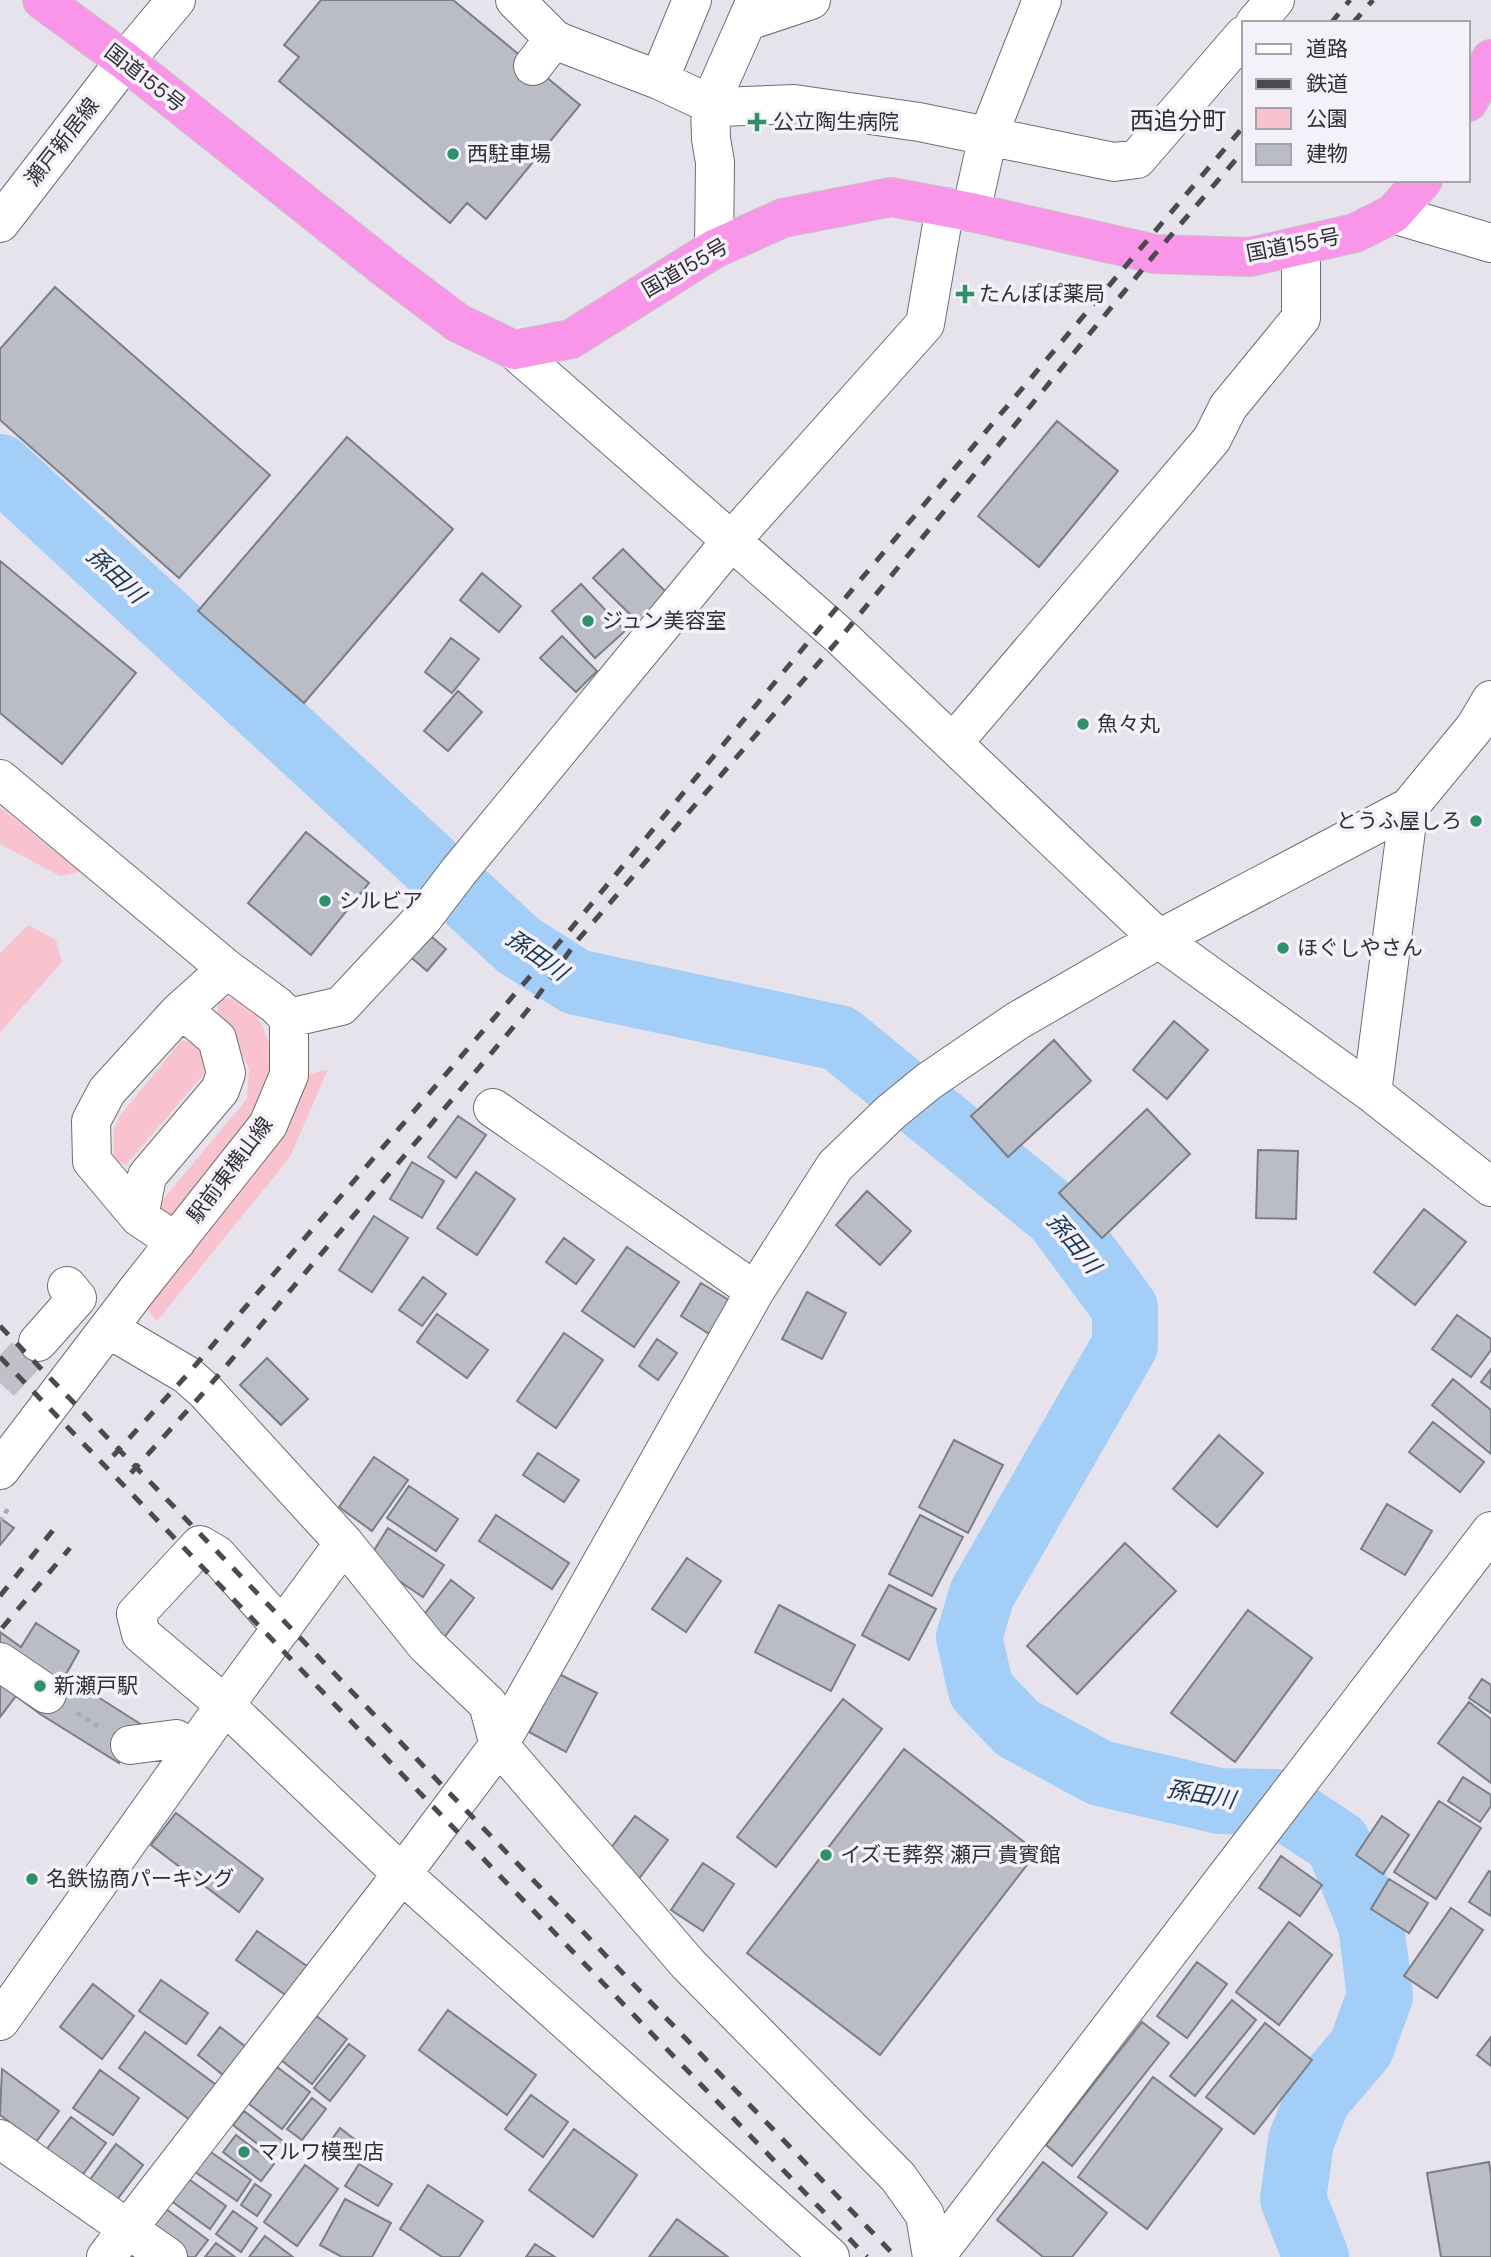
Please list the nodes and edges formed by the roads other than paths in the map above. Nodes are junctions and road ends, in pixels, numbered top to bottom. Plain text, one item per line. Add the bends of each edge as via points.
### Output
1 (41, 0) edge
2 (176, 0) edge
3 (515, 0) edge
4 (692, 0) edge
5 (811, 0) edge
6 (1014, 0) edge
7 (1042, 0) edge
8 (1275, 0) edge
9 (752, 11) edge
10 (1257, 21) edge
11 (1242, 37) edge
12 (1491, 59) edge
13 (125, 61) junction
14 (659, 80) junction
15 (1470, 98) edge
16 (710, 104) junction
17 (974, 133) junction
18 (1421, 182) edge
19 (7, 204) edge
20 (958, 210) junction
21 (1393, 214) junction
22 (1491, 243) edge
23 (1301, 247) junction
24 (714, 249) junction
25 (514, 350) junction
26 (732, 541) junction
27 (1486, 721) edge
28 (953, 743) junction
29 (0, 779) edge
30 (1409, 807) junction
31 (1159, 939) junction
32 (227, 969) junction
33 (178, 1013) junction
34 (289, 1018) junction
35 (1372, 1093) junction
36 (493, 1108) dead end
37 (1491, 1187) edge
38 (139, 1217) junction
39 (176, 1242) junction
40 (67, 1286) dead end
41 (755, 1291) junction
42 (109, 1329) junction
43 (37, 1342) tunnel mouth
44 (0, 1470) edge
45 (1491, 1531) edge
46 (344, 1544) junction
47 (282, 1628) junction
48 (0, 1662) edge
49 (47, 1694) road end
50 (225, 1705) junction
51 (130, 1745) road end
52 (499, 1745) junction
53 (192, 1751) junction
54 (402, 1874) junction
55 (0, 2021) edge
56 (0, 2139) edge
57 (116, 2243) edge
58 (168, 2257) edge
59 (830, 2257) edge
60 (933, 2257) edge

1 - 13 highway, 国道155号
2 - 13 street, 瀬戸新居線
3 - 14 street via 544,52
4 - 14 street
5 - 9 street
6 - 17 street
7 - 17 street
8 - 10 street
9 - 16 street
11 - 17 street via 1137,159 1114,162
12 - 15 highway
13 - 19 street, 瀬戸新居線
13 - 25 highway, 国道155号 via 458,323
14 - 16 street
16 - 17 street via 794,104
16 - 24 street
17 - 20 street
18 - 21 highway, 国道155号
20 - 23 highway, 国道155号 via 1155,254 1250,257
20 - 24 highway, 国道155号 via 891,197 783,218
20 - 26 street via 925,324
21 - 22 street
21 - 23 highway, 国道155号 via 1355,233
23 - 28 street via 1301,318 1228,407 1212,439
24 - 25 highway, 国道155号 via 571,339
25 - 26 street
26 - 28 street
26 - 34 street via 424,917 341,1006
27 - 30 street
28 - 31 street
29 - 32 street
30 - 31 street
30 - 35 street
31 - 35 street
31 - 41 street via 1017,1021 891,1112 835,1166
32 - 33 street
32 - 34 street
33 - 38 street via 107,1091 92,1121 92,1161
33 - 38 street via 218,1039 226,1073 220,1090 147,1175
34 - 39 street, 駅前東横山線 via 289,1075 268,1125
35 - 37 street
36 - 41 street
38 - 39 street
39 - 42 street, 駅前東横山線
40 - 43 street via 77,1298
41 - 52 street
42 - 44 street, 駅前東横山線
42 - 46 street via 187,1375 205,1391
45 - 60 street
46 - 47 street
46 - 52 street via 426,1645 488,1704
47 - 50 street
47 - 50 street via 217,1555 200,1545 136,1614 141,1634
48 - 49 street
50 - 53 street
50 - 54 street
51 - 53 street via 176,1739
52 - 54 street
52 - 60 street via 688,1964 898,2177 925,2215
53 - 55 street
54 - 57 street
54 - 59 street
56 - 57 street
57 - 58 street

